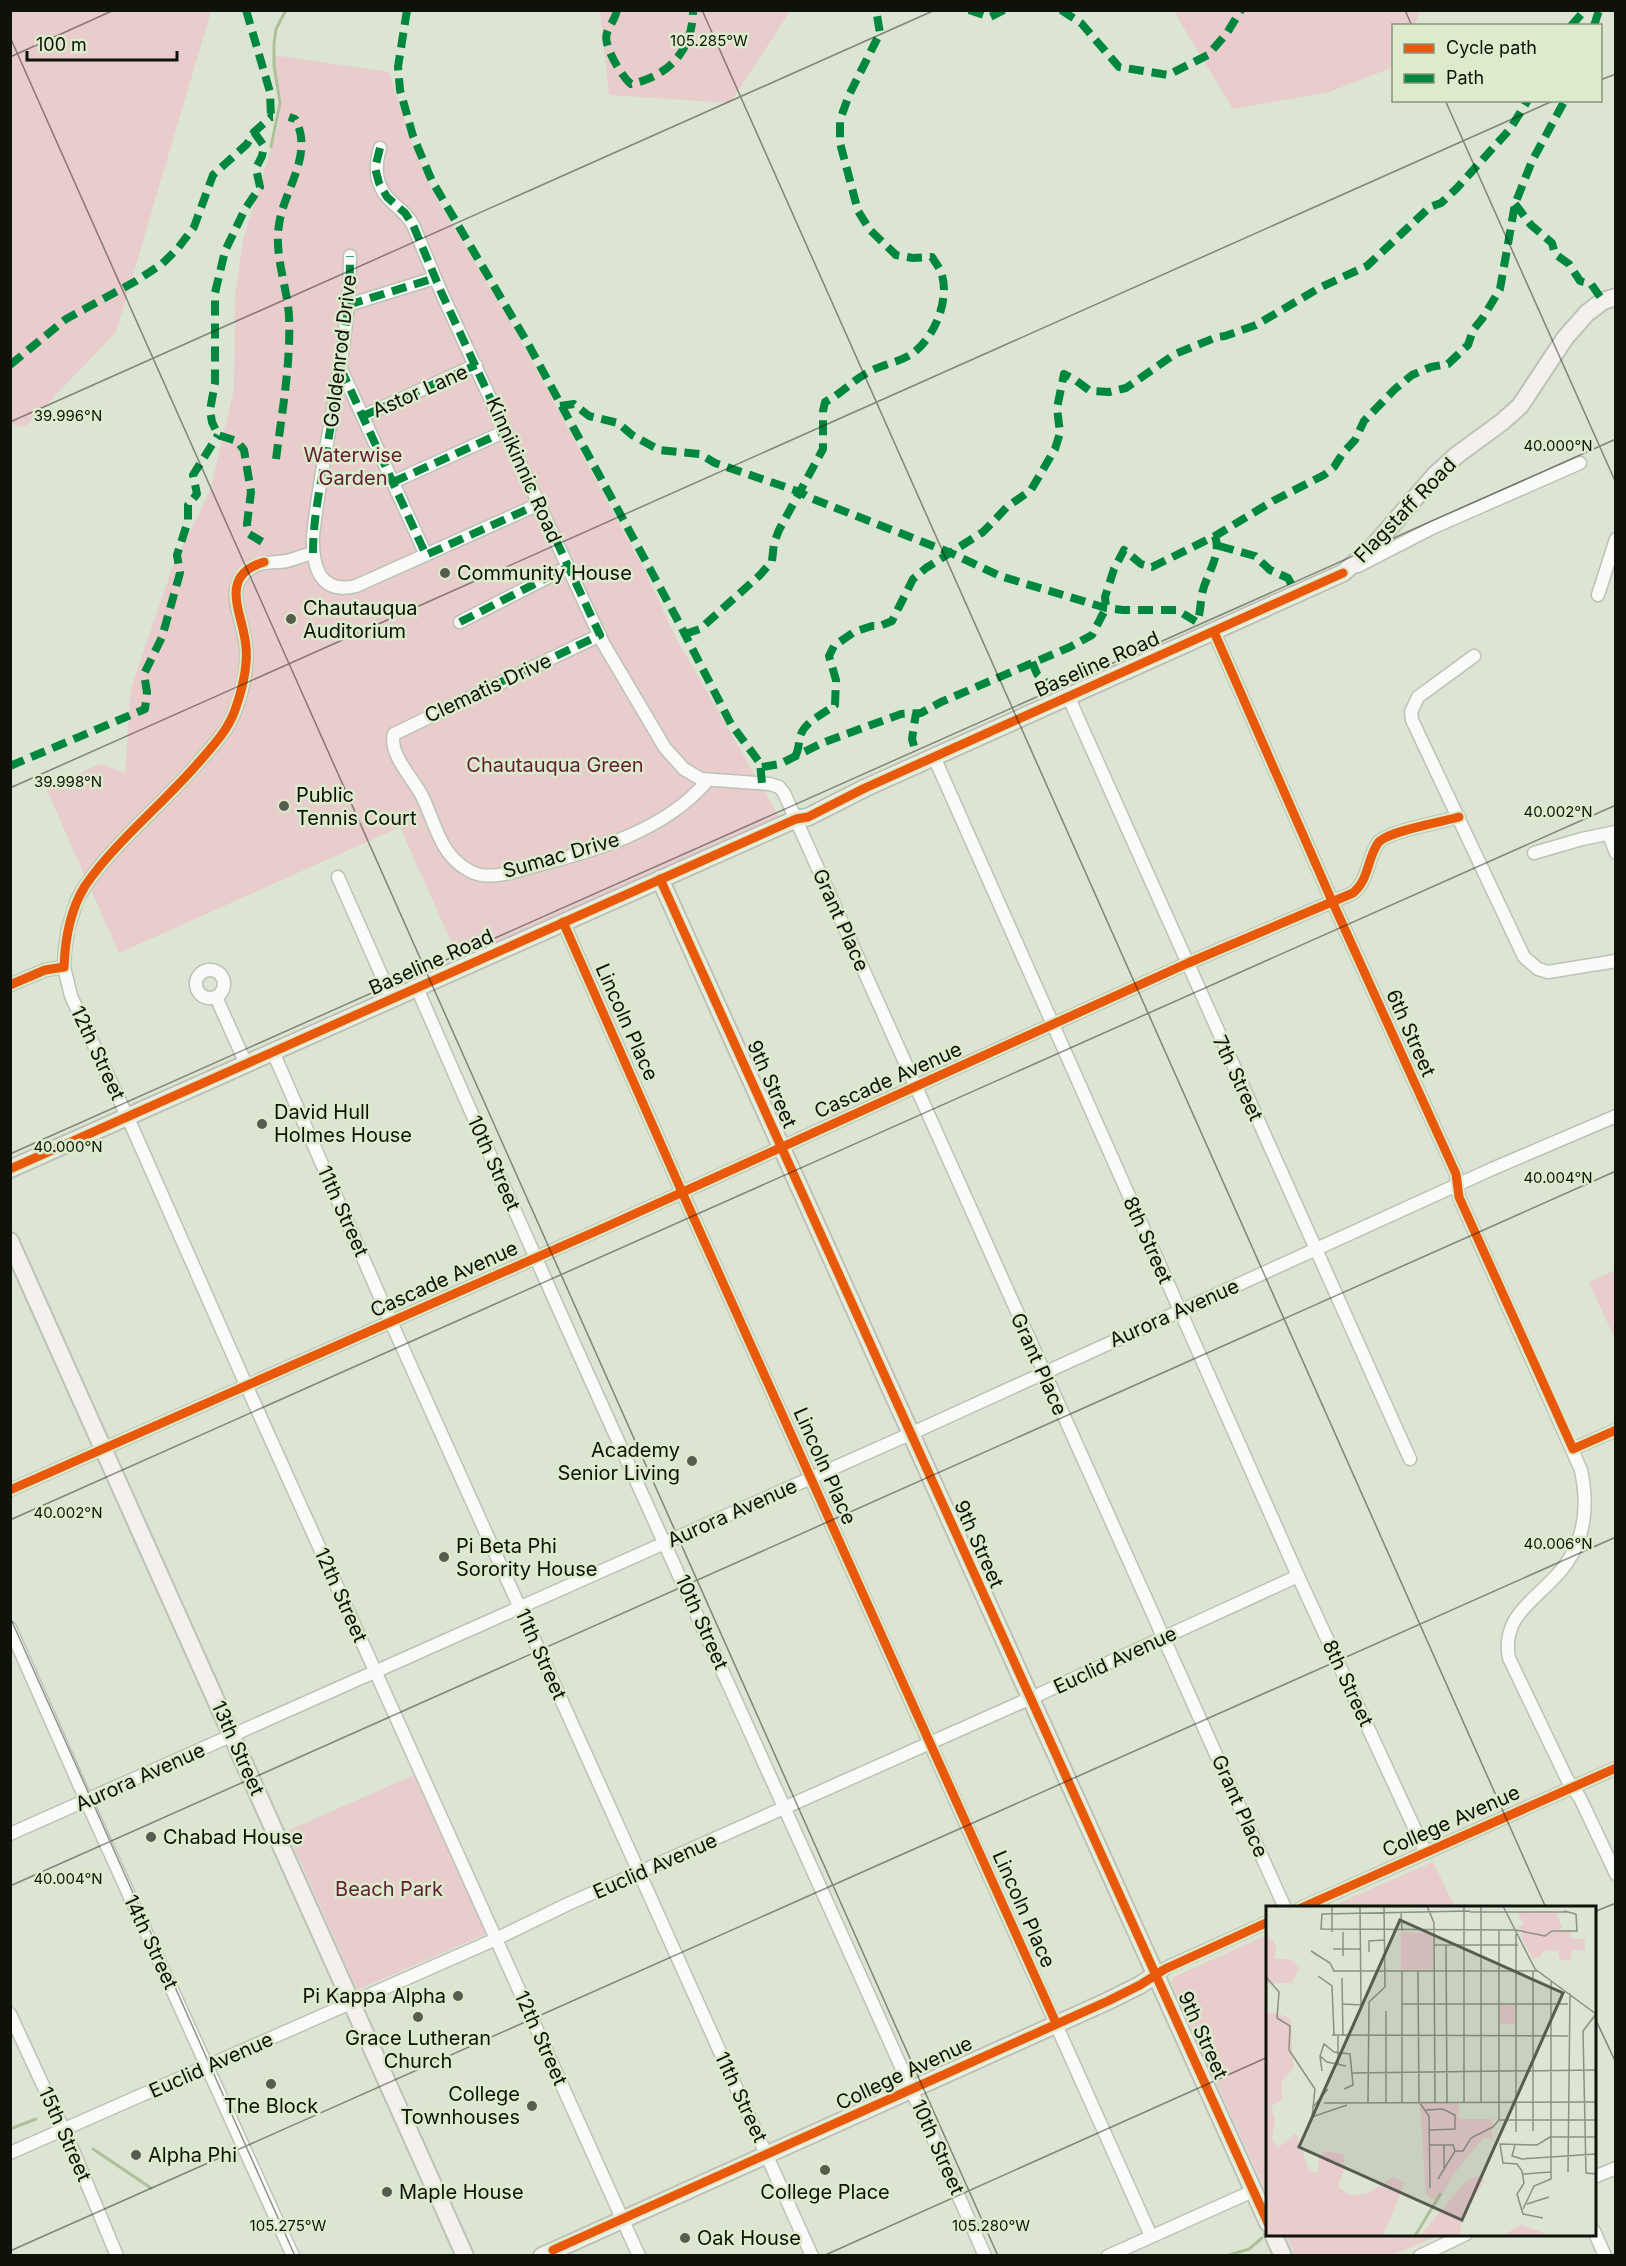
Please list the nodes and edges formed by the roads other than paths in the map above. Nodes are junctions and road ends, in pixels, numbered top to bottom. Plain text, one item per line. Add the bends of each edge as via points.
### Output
1 (380, 148) dead end
2 (350, 256) dead end
3 (435, 278) junction
4 (1616, 297) edge
5 (348, 305) junction
6 (476, 365) junction
7 (341, 369) junction
8 (363, 416) junction
9 (506, 431) junction
10 (1580, 463) dead end
11 (393, 482) junction
12 (539, 504) junction
13 (1616, 539) edge
14 (313, 553) junction
15 (426, 555) junction
16 (568, 567) junction
17 (1342, 573) junction
18 (1598, 595) dead end
19 (460, 622) dead end
20 (1214, 632) junction
21 (600, 635) junction
22 (1474, 656) dead end
23 (1068, 696) junction
24 (395, 752) joint
25 (934, 758) junction
26 (707, 781) junction
27 (1459, 817) junction
28 (796, 819) junction
29 (1612, 834) edge
30 (1534, 853) dead end
31 (1616, 853) edge
32 (339, 877) dead end
33 (660, 879) junction
34 (1332, 901) junction
35 (563, 922) junction
36 (1616, 961) edge
37 (1188, 963) junction
38 (64, 967) junction
39 (10, 985) edge
40 (417, 988) junction
41 (216, 997) dead end
42 (392, 999) junction
43 (1053, 1025) junction
44 (273, 1052) junction
45 (246, 1064) junction
46 (917, 1087) junction
47 (1616, 1116) edge
48 (128, 1117) junction
49 (781, 1147) junction
50 (10, 1169) edge
51 (1457, 1186) junction
52 (682, 1192) junction
53 (10, 1241) edge
54 (1317, 1248) junction
55 (536, 1258) junction
56 (1179, 1311) junction
57 (391, 1322) junction
58 (1043, 1372) junction
59 (247, 1387) junction
60 (1616, 1430) edge
61 (910, 1434) junction
62 (104, 1449) junction
63 (1573, 1449) junction
64 (1410, 1460) dead end
65 (810, 1478) junction
66 (10, 1490) edge
67 (666, 1543) junction
68 (1298, 1576) junction
69 (520, 1606) junction
70 (10, 1628) edge
71 (1162, 1638) junction
72 (375, 1671) junction
73 (1030, 1699) junction
74 (233, 1736) junction
75 (930, 1743) junction
76 (1616, 1768) edge
77 (1573, 1787) junction
78 (86, 1800) junction
79 (786, 1807) junction
80 (10, 1834) edge
81 (1425, 1851) junction
82 (640, 1873) junction
83 (1616, 1874) edge
84 (1284, 1906) edge
85 (1305, 1906) edge
86 (1266, 1923) edge
87 (496, 1939) junction
88 (1155, 1976) junction
89 (352, 2002) junction
90 (10, 2014) edge
91 (1056, 2024) junction
92 (207, 2067) junction
93 (912, 2088) junction
94 (63, 2130) junction
95 (10, 2153) edge
96 (768, 2154) junction
97 (1616, 2168) edge
98 (1596, 2176) edge
99 (1253, 2191) junction
100 (623, 2219) junction
101 (1266, 2219) edge
102 (1151, 2236) junction
103 (1273, 2236) edge
104 (1464, 2236) edge
105 (1596, 2236) edge
106 (117, 2256) edge
107 (293, 2256) edge
108 (465, 2256) edge
109 (542, 2256) edge
110 (639, 2256) edge
111 (812, 2256) edge
112 (986, 2256) edge
113 (1108, 2256) edge
114 (1282, 2256) edge
115 (1420, 2256) edge
116 (1605, 2256) edge

1 - 3 street, Kinnikinnic Road via 375,168 377,180 387,197 408,217
2 - 5 street, Goldenrod Drive
3 - 5 street
3 - 6 street, Kinnikinnic Road
4 - 17 street, Flagstaff Road via 1603,300 1587,313 1520,406 1435,475 1371,549
5 - 7 street, Goldenrod Drive
6 - 8 street, Astor Lane
6 - 9 street, Kinnikinnic Road
7 - 8 street
7 - 14 street, Goldenrod Drive via 315,517
8 - 11 street
9 - 11 street
9 - 12 street, Kinnikinnic Road
10 - 17 street, Baseline Road via 1432,528
11 - 15 street
12 - 15 street
12 - 16 street, Kinnikinnic Road
13 - 18 street
14 - 15 street via 320,576 345,588
14 - 38 street, 12th Street via 287,561 264,562 243,575 236,588 236,601 246,658 241,692 231,720 194,768 87,882 68,929
16 - 19 street
16 - 21 street, Kinnikinnic Road
17 - 20 street, Baseline Road
20 - 23 street, Baseline Road
20 - 34 street, 6th Street
21 - 24 street, Clematis Drive via 400,729 393,738
21 - 26 street, Kinnikinnic Road via 667,752 692,774
22 - 27 street via 1418,697 1411,712
23 - 25 street, Baseline Road
23 - 37 street, 7th Street
24 - 26 street, Sumac Drive via 448,853 463,867 483,875 513,872 615,841 676,808
25 - 28 street, Baseline Road via 808,817
25 - 43 street, 8th Street
26 - 28 street via 775,785 783,792
27 - 34 street, Cascade Avenue via 1388,835 1377,844 1362,886
27 - 36 street via 1517,944 1532,965 1557,972
28 - 33 street, Baseline Road
28 - 46 street, Grant Place
29 - 30 street
29 - 31 street
32 - 42 street
33 - 35 street, Baseline Road
33 - 49 street, 9th Street
34 - 37 street, Cascade Avenue
34 - 51 street, 6th Street via 1456,1174
35 - 40 street, Baseline Road
35 - 52 street, Lincoln Place
37 - 43 street, Cascade Avenue
37 - 54 street, 7th Street
38 - 39 street via 45,970
38 - 48 street, 12th Street via 71,996
40 - 42 street, Baseline Road
40 - 55 street, 10th Street
41 - 45 street
42 - 44 street, Baseline Road
43 - 46 street, Cascade Avenue
43 - 56 street, 8th Street
44 - 45 street, Baseline Road
44 - 57 street, 11th Street
45 - 48 street, Baseline Road
46 - 49 street, Cascade Avenue
46 - 58 street, Grant Place
47 - 51 street, Aurora Avenue
48 - 50 street, Baseline Road
48 - 59 street, 12th Street
49 - 52 street, Cascade Avenue
49 - 61 street, 9th Street
51 - 54 street, Aurora Avenue
51 - 63 street, 6th Street
52 - 55 street, Cascade Avenue
52 - 65 street, Lincoln Place
53 - 62 street, 13th Street
54 - 56 street, Aurora Avenue
54 - 64 street, 7th Street
55 - 57 street, Cascade Avenue
55 - 67 street, 10th Street
56 - 58 street, Aurora Avenue
56 - 68 street, 8th Street
57 - 59 street, Cascade Avenue
57 - 69 street, 11th Street
58 - 61 street, Aurora Avenue
58 - 71 street, Grant Place
59 - 62 street, Cascade Avenue
59 - 72 street, 12th Street
60 - 63 street
61 - 65 street, Aurora Avenue
61 - 73 street, 9th Street
62 - 66 street, Cascade Avenue
62 - 74 street, 13th Street
63 - 77 street, 6th Street via 1585,1488 1582,1528 1566,1564 1518,1614 1507,1647
65 - 67 street, Aurora Avenue
65 - 75 street, Lincoln Place
67 - 69 street, Aurora Avenue
67 - 79 street, 10th Street
68 - 71 street, Euclid Avenue
68 - 81 street, 8th Street
69 - 72 street, Aurora Avenue
69 - 82 street, 11th Street
70 - 78 street, 14th Street
71 - 73 street, Euclid Avenue
71 - 84 street, Grant Place
72 - 74 street, Aurora Avenue
72 - 87 street, 12th Street
73 - 75 street, Euclid Avenue
73 - 88 street, 9th Street
74 - 78 street, Aurora Avenue
74 - 89 street, 13th Street
75 - 79 street, Euclid Avenue
75 - 91 street, Lincoln Place
76 - 77 street, College Avenue
77 - 81 street, College Avenue
77 - 83 street
78 - 80 street, Aurora Avenue
78 - 92 street, 14th Street
79 - 82 street, Euclid Avenue
79 - 93 street, 10th Street
81 - 85 street, College Avenue
82 - 87 street, Euclid Avenue
82 - 96 street, 11th Street
86 - 88 street, College Avenue
87 - 89 street, Euclid Avenue
87 - 100 street, 12th Street
88 - 91 street, College Avenue
88 - 99 street, 9th Street
89 - 92 street, Euclid Avenue
89 - 108 street, 13th Street
90 - 94 street, 15th Street
91 - 93 street, College Avenue
91 - 102 street, Lincoln Place
92 - 94 street, Euclid Avenue
92 - 107 street, 14th Street
93 - 96 street, College Avenue
93 - 112 street, 10th Street
94 - 95 street, Euclid Avenue
94 - 106 street, 15th Street
96 - 100 street, College Avenue
96 - 111 street, 11th Street
97 - 98 street
99 - 101 street, 9th Street
99 - 102 street
100 - 109 street, College Avenue
100 - 110 street, 12th Street
102 - 113 street
103 - 114 street
104 - 115 street
105 - 116 street

